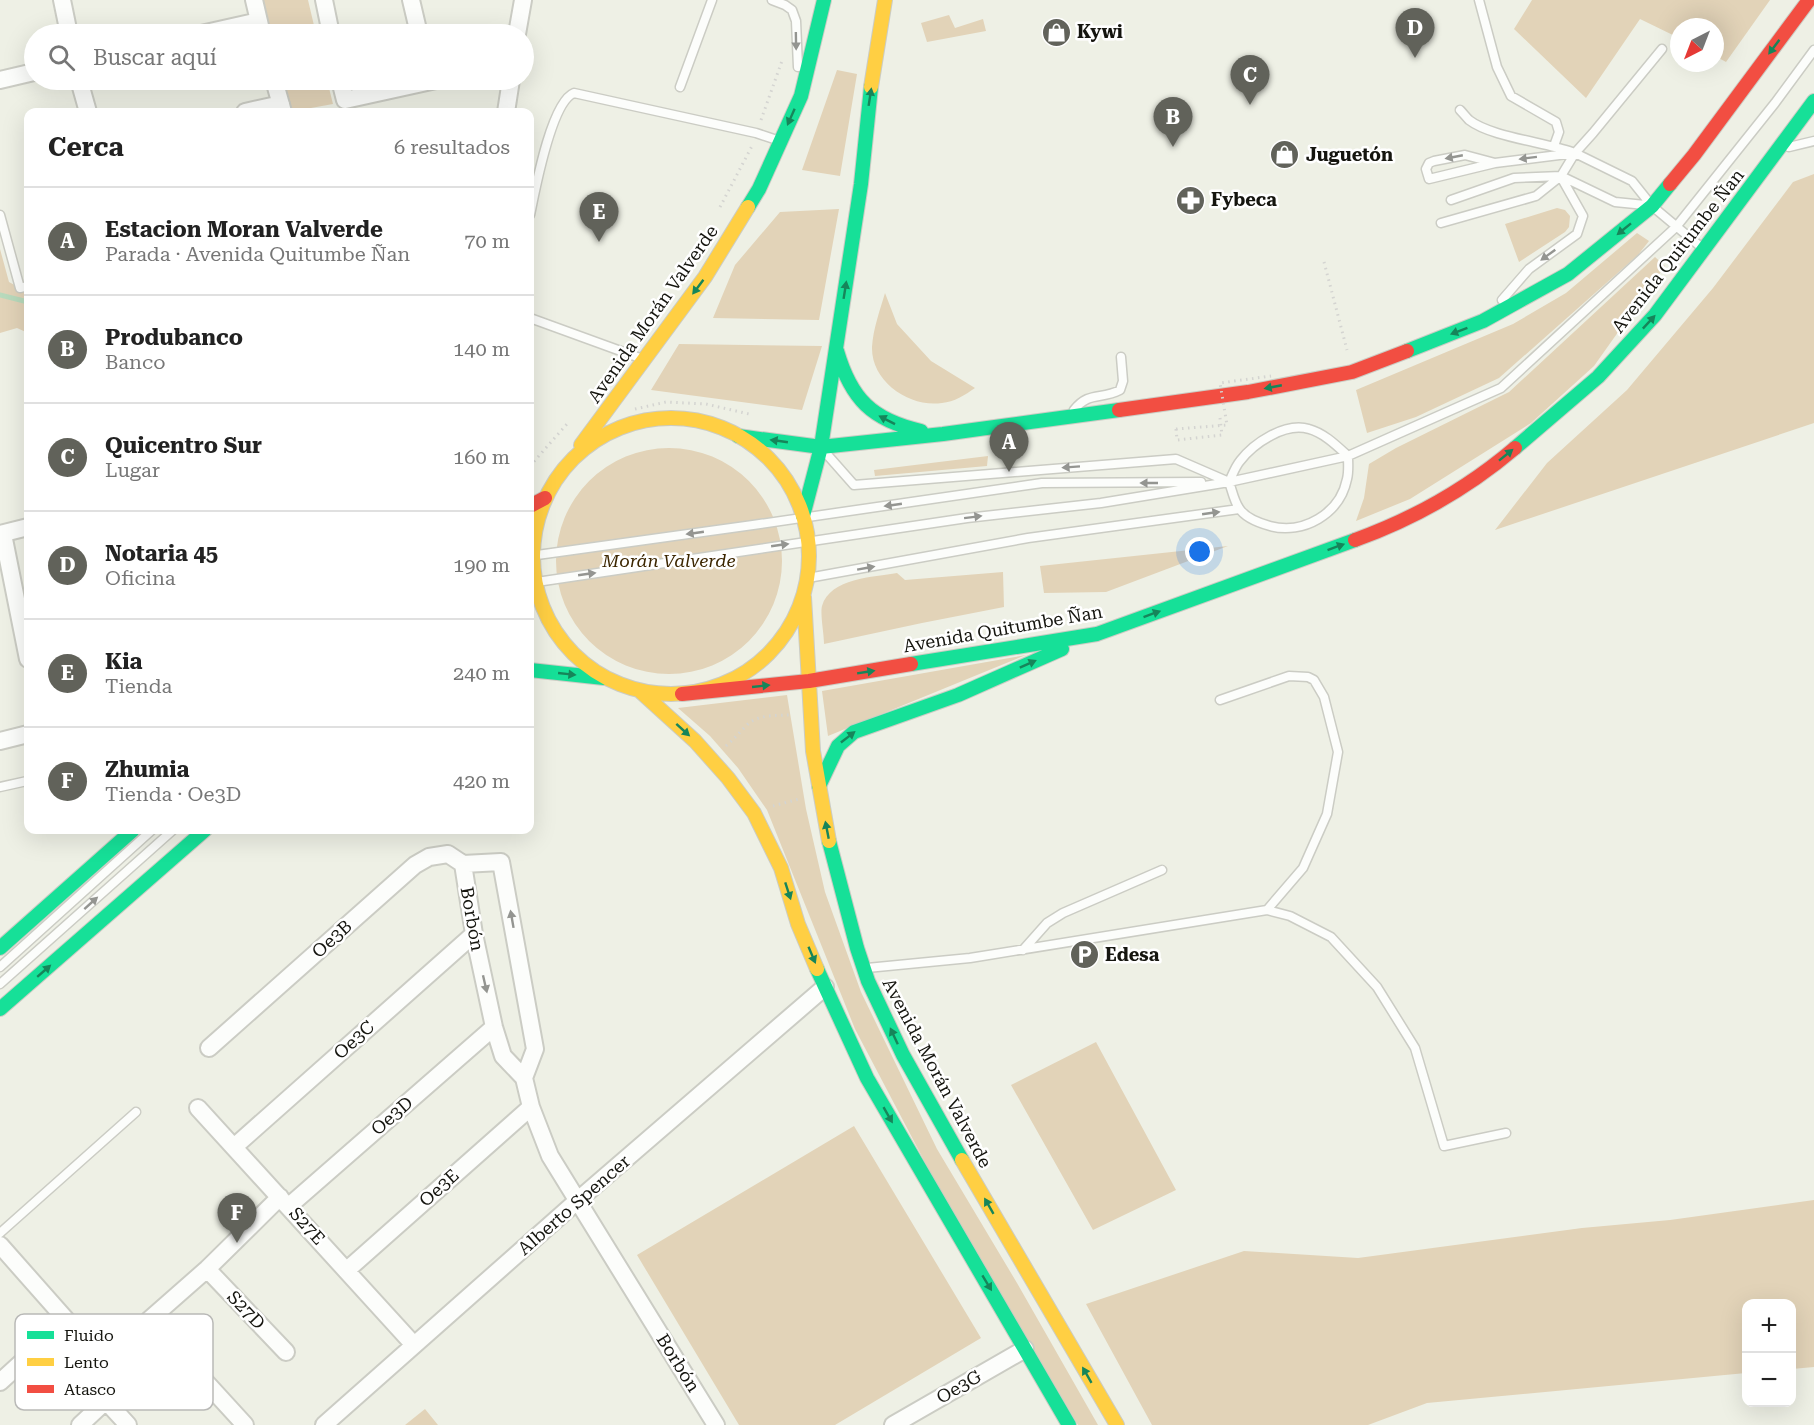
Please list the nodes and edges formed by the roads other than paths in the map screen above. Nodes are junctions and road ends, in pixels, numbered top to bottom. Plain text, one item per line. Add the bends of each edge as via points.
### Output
1 (62, 0) edge
2 (254, 0) edge
3 (324, 0) edge
4 (411, 0) edge
5 (523, 0) edge
6 (712, 0) edge
7 (771, 0) edge
8 (824, 0) edge
9 (885, 0) edge
10 (1479, 0) edge
11 (1809, 0) edge
12 (67, 24) edge
13 (260, 24) edge
14 (329, 24) edge
15 (417, 24) edge
16 (519, 24) edge
17 (1662, 49) dead end
18 (1814, 50) edge
19 (24, 74) edge
20 (0, 80) edge
21 (680, 87) dead end
22 (82, 90) edge
23 (277, 90) edge
24 (342, 90) edge
25 (388, 90) edge
26 (509, 90) edge
27 (801, 96) junction
28 (1814, 102) edge
29 (87, 108) edge
30 (282, 108) edge
31 (507, 108) edge
32 (1460, 110) dead end
33 (780, 141) junction
34 (1814, 141) edge
35 (1554, 146) junction
36 (1779, 149) junction
37 (1575, 153) junction
38 (1495, 163) junction
39 (1561, 176) junction
40 (534, 196) edge
41 (1451, 200) dead end
42 (1652, 206) junction
43 (0, 215) edge
44 (1441, 223) dead end
45 (1676, 227) junction
46 (1704, 249) junction
47 (24, 287) edge
48 (534, 319) edge
49 (1483, 321) junction
50 (836, 348) junction
51 (1121, 357) dead end
52 (644, 360) junction
53 (1068, 417) junction
54 (738, 435) junction
55 (944, 435) junction
56 (820, 447) junction
57 (1348, 456) junction
58 (559, 473) junction
59 (1229, 482) junction
60 (534, 502) edge
61 (1239, 509) junction
62 (804, 517) junction
63 (24, 528) edge
64 (1, 534) edge
65 (809, 541) junction
66 (534, 555) edge
67 (808, 578) junction
68 (534, 582) edge
69 (534, 586) edge
70 (804, 597) junction
71 (1097, 634) junction
72 (24, 640) edge
73 (534, 670) edge
74 (604, 678) junction
75 (809, 681) junction
76 (640, 691) junction
77 (682, 694) junction
78 (1220, 700) dead end
79 (24, 735) edge
80 (0, 741) edge
81 (24, 782) edge
82 (0, 787) edge
83 (814, 791) junction
84 (128, 834) edge
85 (148, 834) edge
86 (169, 834) edge
87 (199, 834) edge
88 (463, 864) junction
89 (1162, 870) dead end
90 (1267, 910) junction
91 (474, 934) junction
92 (0, 948) edge
93 (1023, 950) junction
94 (0, 967) edge
95 (863, 968) junction
96 (0, 984) edge
97 (825, 987) junction
98 (0, 1009) edge
99 (494, 1027) junction
100 (209, 1048) dead end
101 (524, 1078) junction
102 (531, 1107) junction
103 (198, 1108) dead end
104 (136, 1112) dead end
105 (1506, 1133) dead end
106 (234, 1147) junction
107 (578, 1201) junction
108 (284, 1202) junction
109 (0, 1233) edge
110 (3, 1254) edge
111 (207, 1269) junction
112 (347, 1270) junction
113 (60, 1314) edge
114 (156, 1314) edge
115 (414, 1345) junction
116 (1025, 1348) junction
117 (286, 1352) dead end
118 (15, 1368) edge
119 (0, 1382) edge
120 (213, 1390) edge
121 (96, 1410) edge
122 (114, 1410) edge
123 (899, 1424) edge
124 (80, 1425) edge
125 (128, 1425) edge
126 (245, 1425) edge
127 (324, 1425) edge
128 (716, 1425) edge
129 (1069, 1425) edge
130 (1117, 1425) edge

1 - 12 street
2 - 13 street
3 - 14 street
4 - 15 street
5 - 16 street
6 - 21 lane
7 -> 27 lane via 792,10 796,21
8 - 27 main road, Avenida Morán Valverde
50 -> 9 main road
10 - 35 lane via 1497,68 1511,96 1556,123
11 -> 42 main road
17 - 37 lane
18 - 45 lane
19 - 20 street
22 - 29 street
23 - 30 street
24 - 25 street via 345,100
26 - 31 street
27 -> 33 main road, Avenida Morán Valverde
28 - 36 main road, Avenida Quitumbe Ñan
32 - 35 lane via 1468,120 1482,127
33 - 40 lane via 574,93 565,99 544,147
33 -> 52 main road, Avenida Morán Valverde via 759,189 705,277
34 - 36 lane
35 - 37 lane
36 - 46 main road, Avenida Quitumbe Ñan
37 -> 38 lane
37 - 39 lane
37 - 42 lane via 1632,181
38 -> 38 lane via 1465,155 1434,161 1426,169 1428,179
39 - 41 lane via 1514,178
39 - 42 lane via 1615,202
39 - 44 lane via 1536,196
39 -> 49 lane via 1583,216 1577,234 1529,269
42 - 45 lane
42 -> 49 main road via 1568,274
43 - 47 lane via 20,288
45 - 46 lane
45 - 57 lane via 1501,388
71 -> 46 main road, Avenida Quitumbe Ñan via 1380,531 1447,497 1504,457 1598,377 1655,315
48 - 52 lane
49 -> 53 main road via 1352,372 1248,392
55 -> 50 main road via 892,424 871,411 854,394 842,372
50 - 56 main road
51 - 53 lane via 1120,390 1086,398
52 - 58 main road, Avenida Morán Valverde
53 - 55 main road
56 -> 54 main road
54 - 58 main road via 701,421 661,418 622,426 587,445
54 - 62 main road via 767,456 789,484
55 - 56 main road
59 -> 56 lane via 1176,459 854,485
56 - 62 main road
57 - 59 lane
57 - 59 lane via 1309,429 1284,429 1260,442 1239,462
57 - 61 lane via 1348,479 1339,500 1323,517 1303,527 1280,529 1257,523
58 - 60 main road
59 - 61 lane
59 -> 62 lane via 1042,483
65 -> 59 lane
67 -> 61 lane via 1028,538
62 - 65 main road
62 -> 66 lane
63 - 64 street
64 - 72 street
65 - 67 main road
68 -> 65 lane
67 - 70 main road
69 - 74 main road via 548,618 570,650
70 - 75 main road, Avenida Morán Valverde
70 - 77 main road via 786,634 758,665 722,685
75 -> 71 main road, Avenida Quitumbe Ñan
83 -> 71 main road via 838,746 854,732 958,695
73 -> 74 main road
74 - 76 main road
77 -> 75 main road, Avenida Quitumbe Ñan
75 - 83 main road, Avenida Morán Valverde
76 - 77 main road
76 -> 97 main road via 695,741 754,813 781,868 798,924
78 - 90 lane via 1289,676 1308,677 1324,697 1338,752 1327,814 1303,867
79 - 80 street
81 - 82 lane
95 -> 83 main road, Avenida Morán Valverde
84 - 92 main road
85 - 94 lane
96 -> 86 lane
98 -> 87 main road
88 - 91 street, Borbón
88 - 100 street, Oe3B via 448,854 429,857 415,865
101 -> 88 street, Borbón via 535,1049 501,862
89 - 93 lane via 1063,913 1047,923
90 - 93 lane
90 - 105 lane via 1290,916 1332,937 1377,987 1415,1047 1444,1146
91 -> 99 street, Borbón
91 - 106 street, Oe3C
93 - 95 lane
130 -> 95 main road, Avenida Morán Valverde via 942,1126 903,1055
97 - 107 street, Alberto Spencer
97 -> 116 main road via 867,1078
99 - 101 street, Borbón via 503,1056
99 - 108 street, Oe3D
101 - 102 street, Borbón
102 - 107 street, Borbón via 550,1156
102 - 112 street, Oe3E
103 - 106 street, S27E
104 - 109 lane
106 - 108 street, S27E
107 - 115 street, Alberto Spencer
107 - 128 street, Borbón
108 - 111 street, Oe3D
108 - 112 street, S27E
110 - 113 street
111 - 114 street, Oe3D
111 - 117 street, S27D
112 - 115 street, S27E
115 - 127 street, Alberto Spencer
116 - 123 street, Oe3G
116 - 129 main road
118 - 119 street
120 - 126 street
121 - 124 street
122 - 125 street

